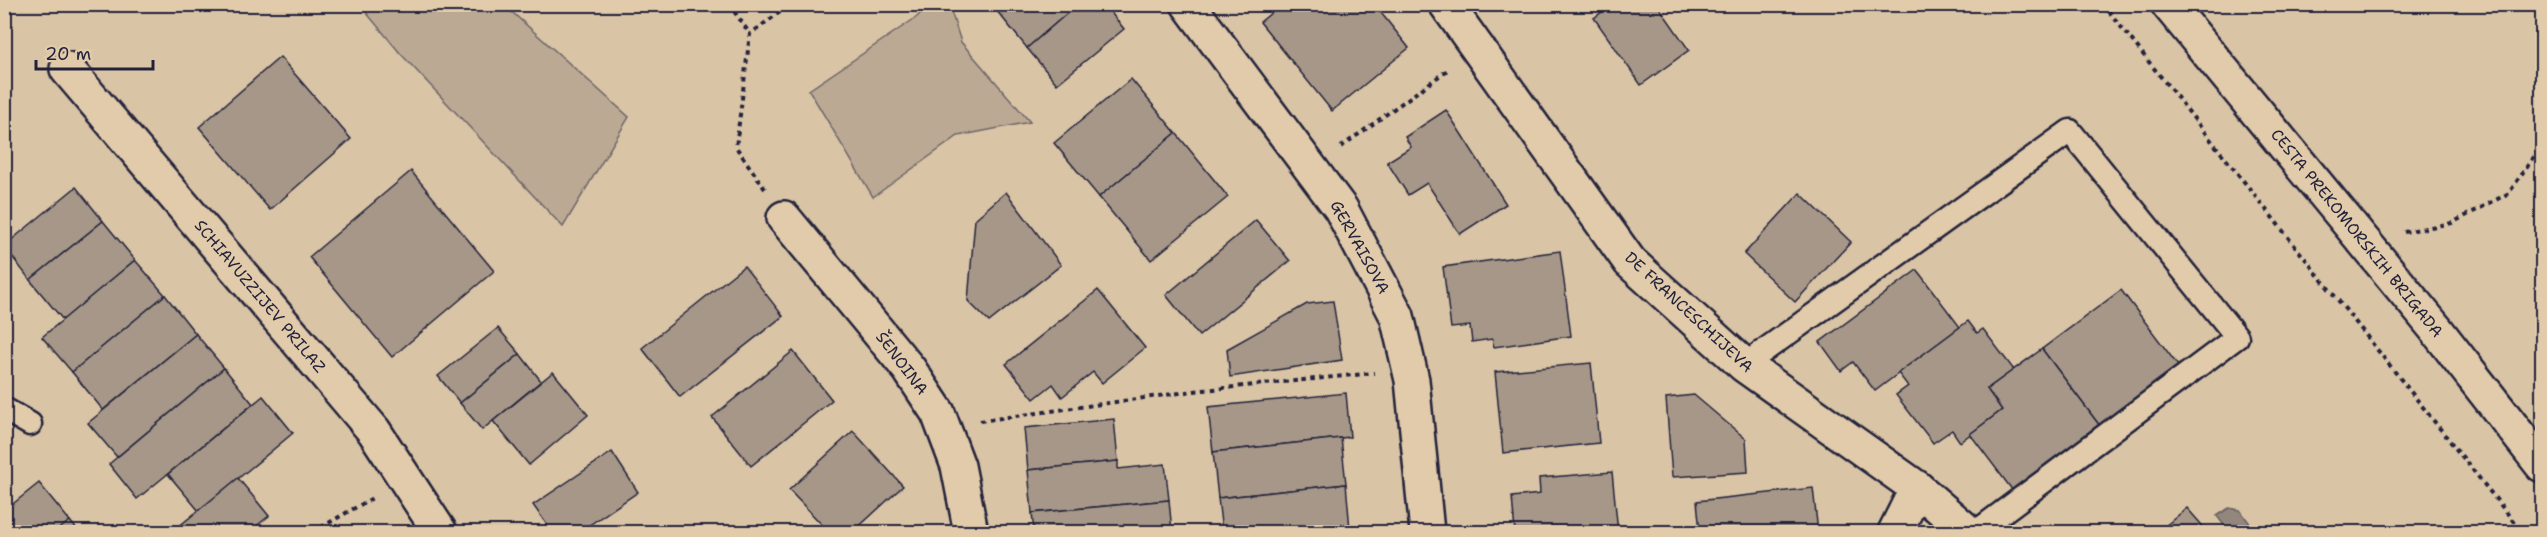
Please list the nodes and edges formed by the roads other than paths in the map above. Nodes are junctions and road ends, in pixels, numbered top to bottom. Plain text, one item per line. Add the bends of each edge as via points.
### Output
1 (1188, 4) edge
2 (1446, 4) edge
3 (2168, 4) edge
4 (67, 69) dead end
5 (784, 218) road end
6 (1744, 365) junction
7 (4, 409) edge
8 (30, 424) dead end
9 (2542, 465) edge
10 (1917, 488) junction
11 (440, 532) edge
12 (971, 532) edge
13 (1427, 532) edge
14 (1895, 532) edge
15 (1968, 532) edge
16 (1976, 532) edge

1 - 13 street, GERVAISOVA via 1341,209 1397,316 1409,369
2 - 6 street, DE FRANCESCHIJEVA via 1630,262
3 - 9 street, CESTA PREKOMORSKIH BRIGADA
4 - 11 street, SCHIAVUZZIJEV PRILAZ via 367,423
5 - 12 street, ŠENOINA via 909,369 938,413 958,466
6 - 10 street, DE FRANCESCHIJEVA
6 - 16 lane via 2070,131 2237,337
7 - 8 lane
10 - 14 street
10 - 15 street, DE FRANCESCHIJEVA

